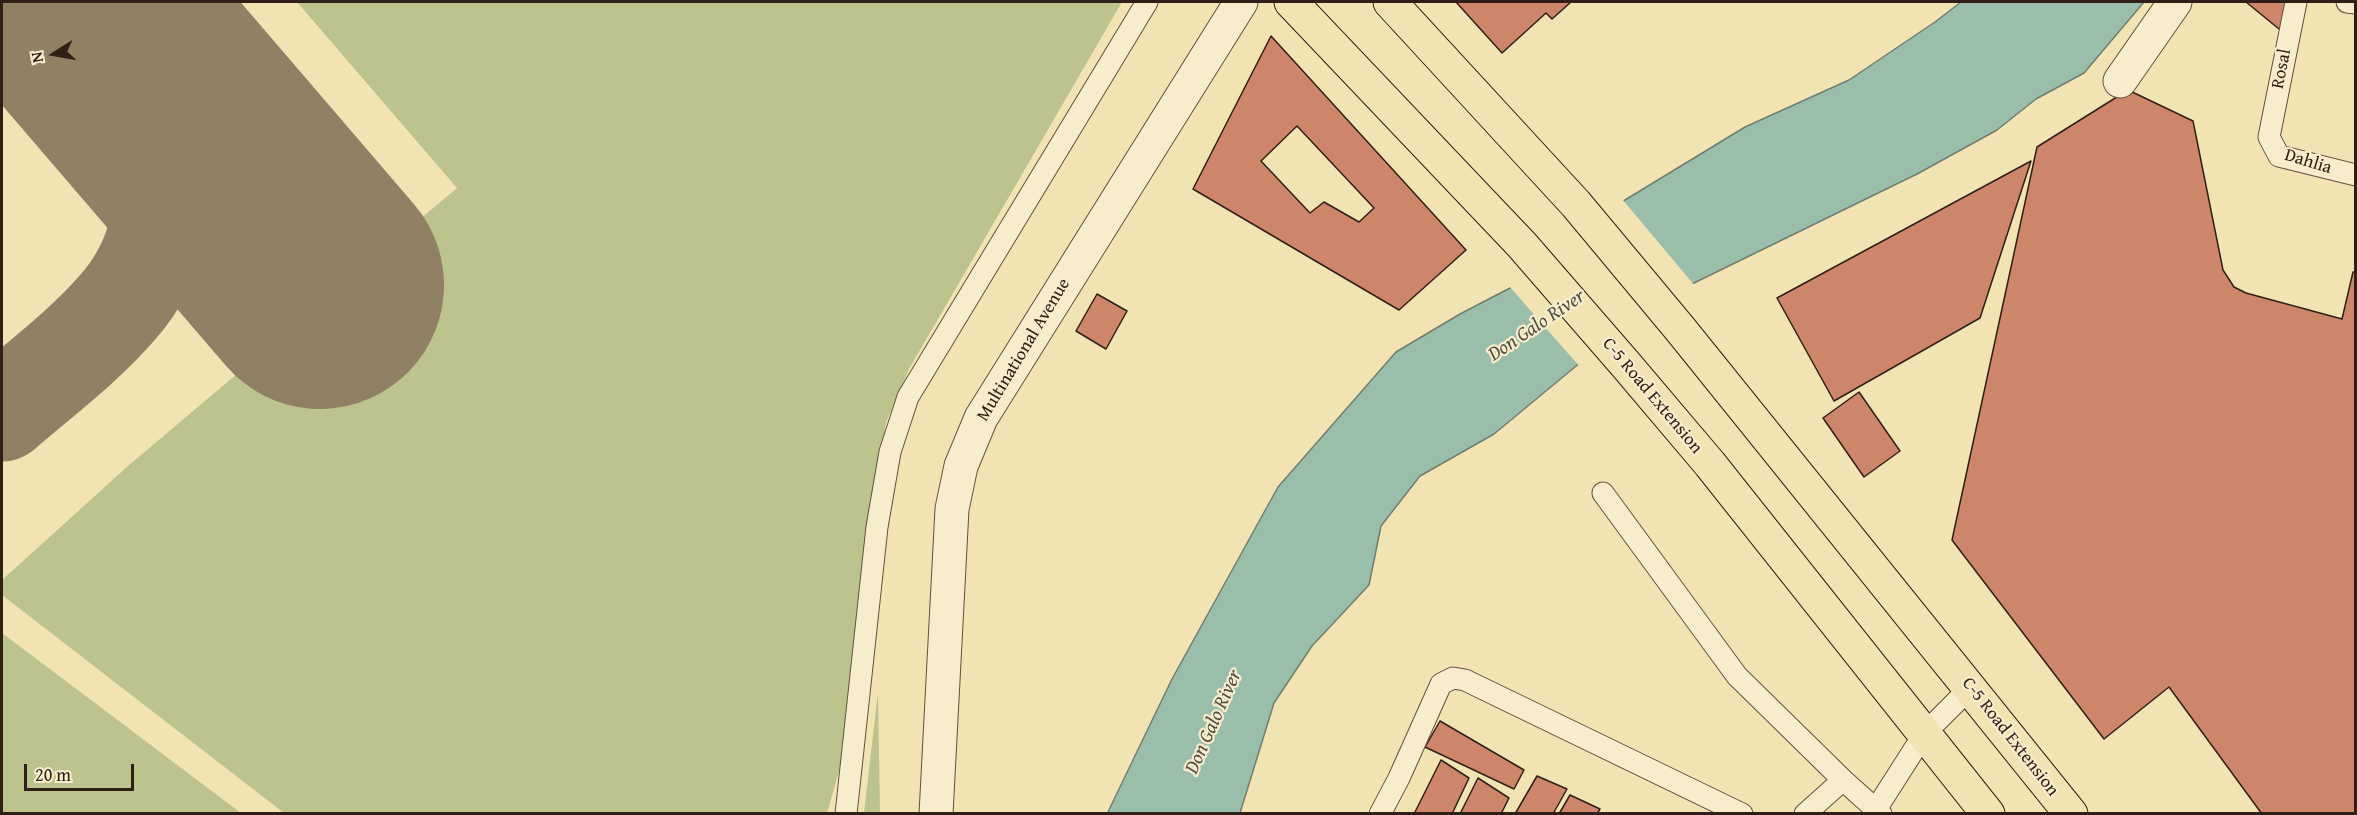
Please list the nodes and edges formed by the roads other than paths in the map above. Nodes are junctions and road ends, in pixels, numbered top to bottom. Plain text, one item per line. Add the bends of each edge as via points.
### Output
1 (1147, 2) edge
2 (1241, 2) edge
3 (1291, 2) edge
4 (1390, 2) edge
5 (2175, 2) edge
6 (2296, 2) edge
7 (2347, 2) edge
8 (2355, 3) edge
9 (2120, 81) dead end
10 (2269, 137) joint
11 (2355, 175) edge
12 (1603, 493) dead end
13 (1971, 687) junction
14 (1924, 734) junction
15 (1843, 780) junction
16 (1975, 809) edge
17 (1876, 812) edge
18 (846, 813) edge
19 (936, 813) edge
20 (1380, 813) edge
21 (1742, 813) edge
22 (1805, 813) edge
23 (2071, 813) edge

1 - 18 lane via 908,397 890,452 877,527
2 - 19 street, Multinational Avenue via 981,418 961,466 952,508
3 - 14 main road, C-5 Road Extension via 1522,245 1627,366 1710,464
4 - 13 main road, C-5 Road Extension via 1575,204
5 - 9 street
6 - 10 lane, Rosal
7 - 8 lane
10 - 11 lane, Dahlia via 2279,156
12 - 15 lane via 1737,676
13 - 14 lane
13 - 23 main road, C-5 Road Extension
14 - 16 main road, C-5 Road Extension
14 - 17 lane
15 - 17 lane
15 - 22 lane
20 - 21 lane via 1441,684 1453,678 1465,680

